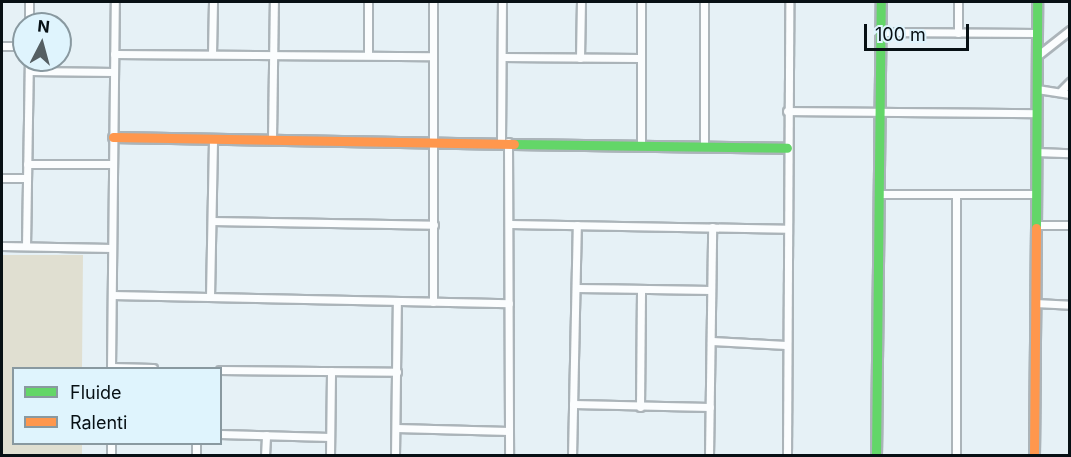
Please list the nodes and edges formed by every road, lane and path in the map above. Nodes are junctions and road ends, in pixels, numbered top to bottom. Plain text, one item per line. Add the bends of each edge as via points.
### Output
1 (115, 2) edge
2 (213, 2) edge
3 (274, 2) edge
4 (368, 2) edge
5 (433, 2) edge
6 (502, 2) edge
7 (581, 2) edge
8 (641, 2) edge
9 (704, 2) edge
10 (789, 2) edge
11 (881, 2) edge
12 (958, 2) edge
13 (1037, 2) edge
14 (1070, 30) edge
15 (881, 32) junction
16 (958, 33) junction
17 (1037, 33) junction
18 (114, 54) junction
19 (212, 54) junction
20 (273, 54) junction
21 (368, 55) junction
22 (433, 56) junction
23 (1037, 56) junction
24 (502, 57) junction
25 (580, 58) junction
26 (640, 58) junction
27 (29, 72) edge
28 (72, 72) edge
29 (114, 72) junction
30 (1070, 82) edge
31 (1037, 89) junction
32 (1061, 91) junction
33 (1070, 94) edge
34 (788, 111) junction
35 (880, 113) junction
36 (1037, 113) junction
37 (113, 136) junction
38 (213, 138) junction
39 (272, 139) junction
40 (433, 141) junction
41 (505, 142) junction
42 (641, 145) junction
43 (704, 146) junction
44 (787, 148) junction
45 (1036, 152) junction
46 (1070, 153) edge
47 (27, 164) junction
48 (113, 164) junction
49 (2, 178) edge
50 (27, 178) junction
51 (878, 194) junction
52 (1036, 194) junction
53 (956, 195) junction
54 (212, 220) junction
55 (510, 224) junction
56 (434, 225) junction
57 (577, 225) junction
58 (1036, 225) junction
59 (1070, 225) edge
60 (712, 227) junction
61 (787, 229) junction
62 (2, 246) edge
63 (26, 246) junction
64 (112, 248) junction
65 (576, 288) junction
66 (641, 289) junction
67 (711, 290) junction
68 (112, 295) junction
69 (210, 297) junction
70 (397, 301) junction
71 (433, 302) junction
72 (509, 303) junction
73 (1035, 303) junction
74 (1070, 304) edge
75 (711, 341) junction
76 (787, 345) junction
77 (111, 367) edge
78 (222, 370) edge
79 (331, 371) junction
80 (397, 372) junction
81 (573, 404) junction
82 (640, 407) junction
83 (710, 407) junction
84 (396, 428) junction
85 (509, 431) junction
86 (222, 434) edge
87 (266, 435) junction
88 (330, 437) junction
89 (266, 456) edge
90 (330, 456) edge
91 (395, 456) edge
92 (508, 456) edge
93 (572, 456) edge
94 (709, 456) edge
95 (787, 456) edge
96 (876, 456) edge
97 (956, 456) edge
98 (1034, 456) edge

1 - 18 street
2 - 19 street
3 - 20 street
4 - 21 street
5 - 22 street
6 - 24 street
7 - 25 street
8 - 26 street
9 - 43 street
10 - 34 street
11 - 15 street
12 - 16 street
13 - 17 street
14 - 23 street
15 - 16 street
15 - 35 street
16 - 17 street
17 - 23 street
18 - 19 street
18 - 29 street
19 - 20 street
20 - 21 street
20 - 39 street
21 - 22 street
22 - 40 street
23 - 31 street
24 - 25 street
24 - 41 street
25 - 26 street
26 - 42 street
27 - 47 street
28 - 29 street
29 - 37 street
30 - 32 street
31 - 32 street
31 - 36 street
32 - 33 street
34 - 35 street
34 - 44 street
35 - 36 street
35 - 51 street
36 - 45 street
37 - 38 street
37 - 48 street
38 - 39 street
38 - 54 street
39 - 40 street
40 - 41 street
40 - 56 street
41 - 42 street
41 - 55 street
42 - 43 street
43 - 44 street
44 - 61 street
45 - 46 street
45 - 52 street
47 - 48 street
47 - 50 street
48 - 64 street
49 - 50 street
50 - 63 street
51 - 53 street
51 - 96 street
52 - 53 street
52 - 58 street
53 - 97 street
54 - 56 street
54 - 69 street
55 - 57 street
55 - 72 street
56 - 71 street
57 - 60 street
57 - 65 street
58 - 59 street
58 - 73 street
60 - 61 street
60 - 67 street
61 - 76 street
62 - 63 street
63 - 64 street
64 - 68 street
65 - 66 street
65 - 81 street
66 - 67 street
66 - 82 street
67 - 75 street
68 - 69 street
68 - 77 street
69 - 70 street
70 - 71 street
70 - 80 street
71 - 72 street
72 - 85 street
73 - 74 street
73 - 98 street
75 - 76 street
75 - 83 street
76 - 95 street
78 - 79 street
79 - 80 street
79 - 88 street
80 - 84 street
81 - 82 street
81 - 93 street
82 - 83 street
83 - 94 street
84 - 85 street
84 - 91 street
85 - 92 street
86 - 87 street
87 - 88 street
87 - 89 street
88 - 90 street

